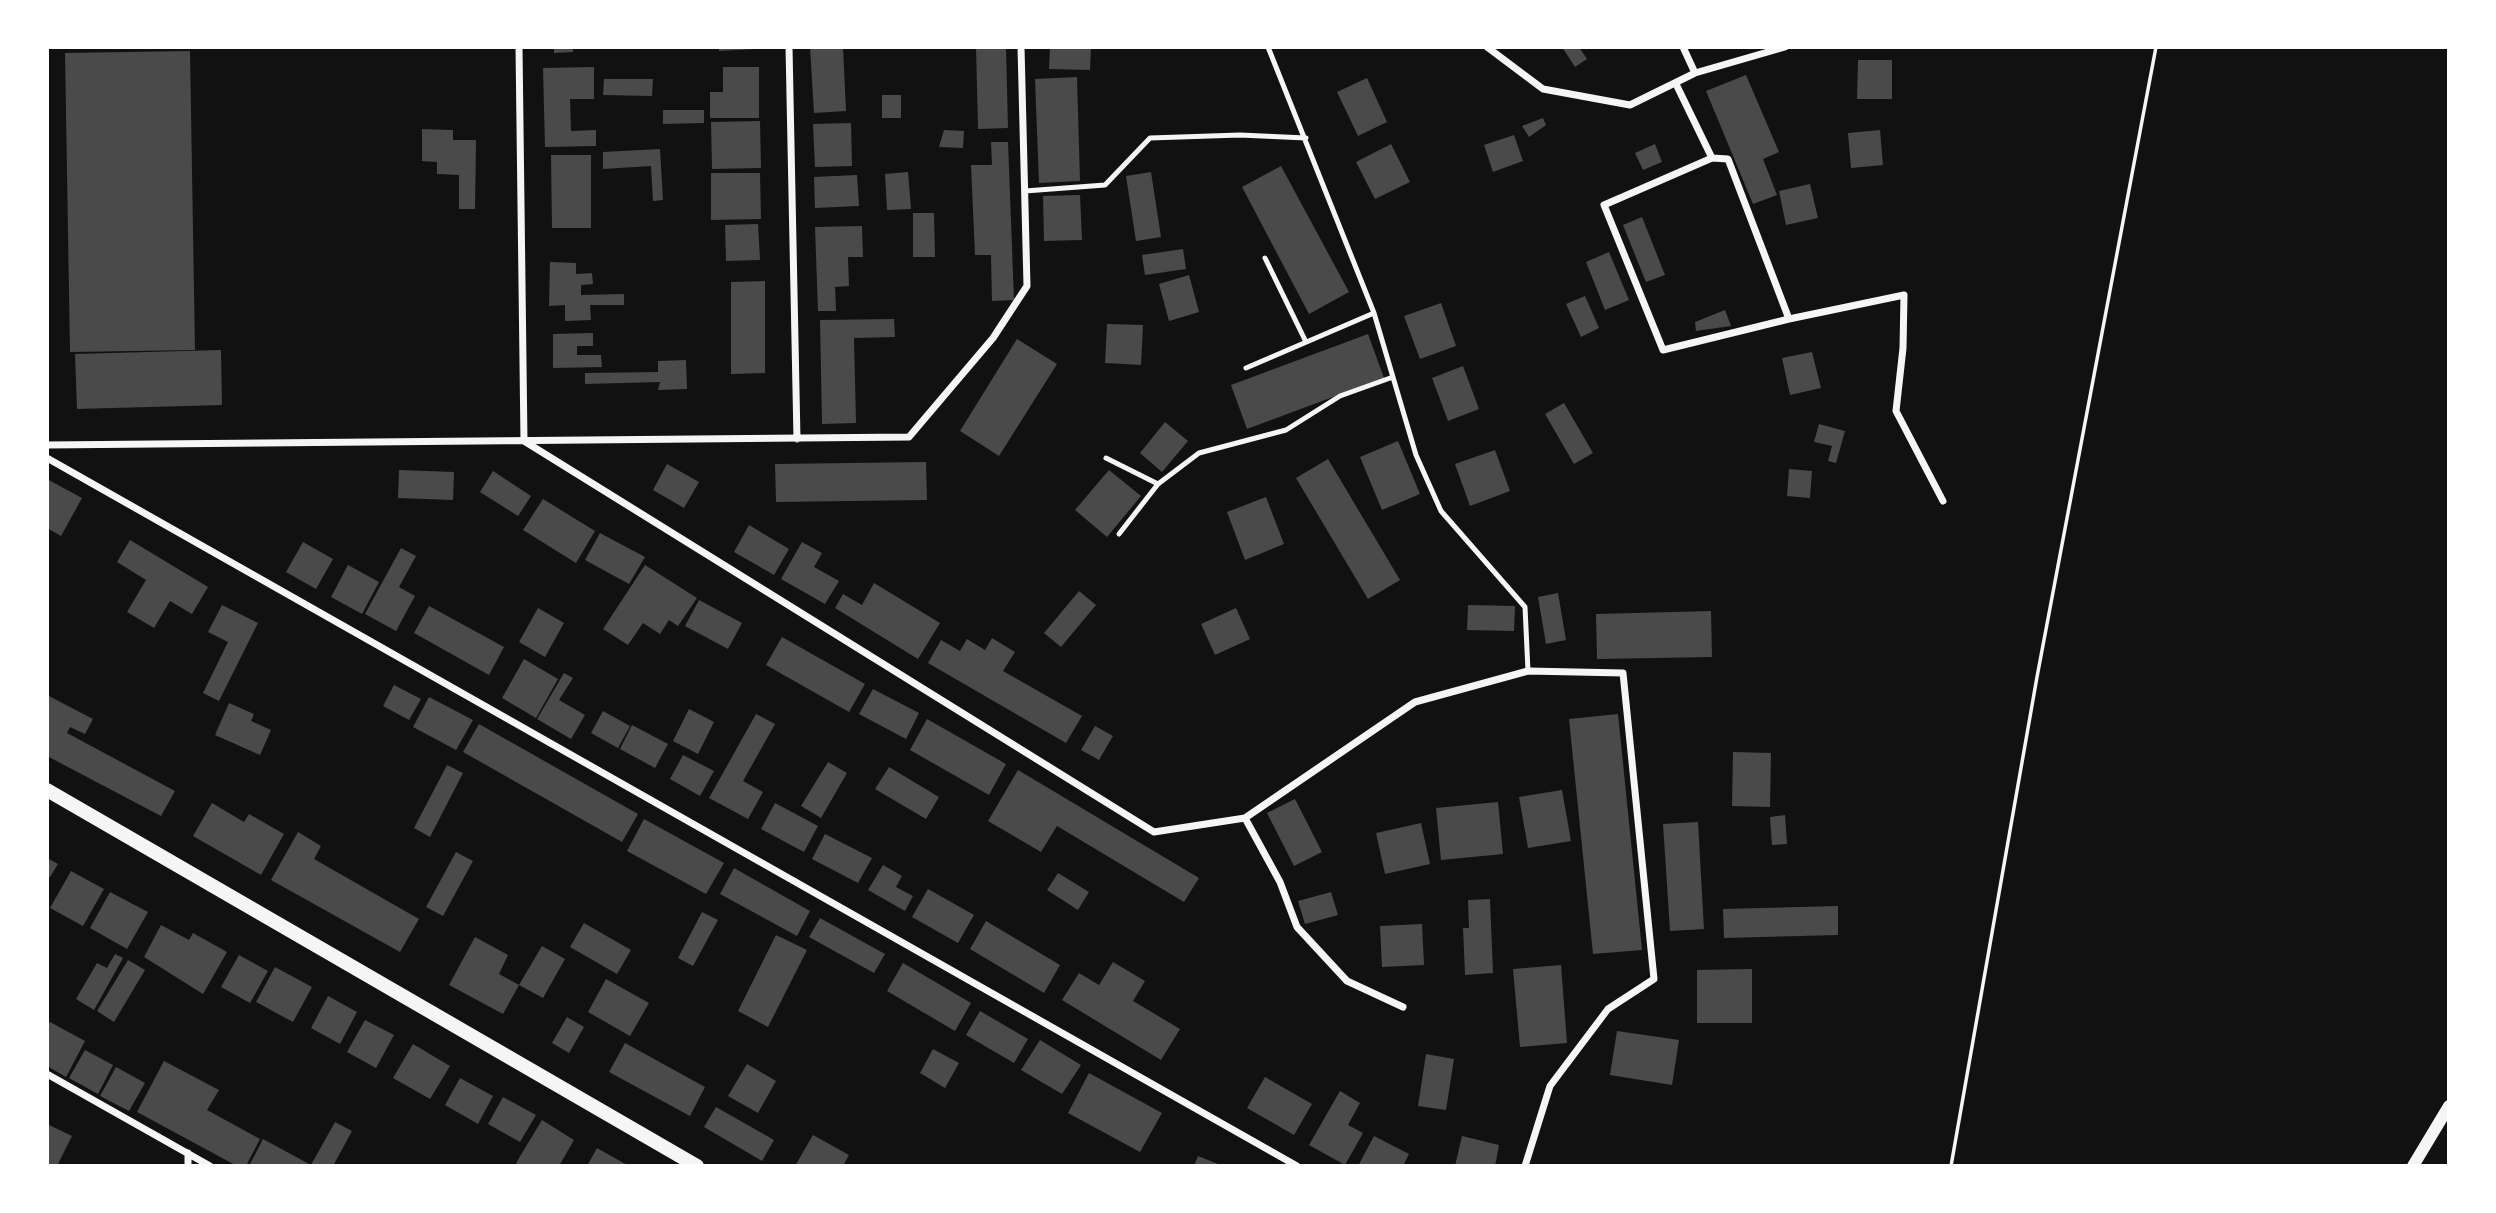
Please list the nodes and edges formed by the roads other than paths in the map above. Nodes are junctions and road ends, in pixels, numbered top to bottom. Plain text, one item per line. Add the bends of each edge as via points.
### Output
1 (519, 47) edge
2 (789, 47) edge
3 (1021, 47) edge
4 (1268, 47) edge
5 (1487, 47) edge
6 (1683, 47) edge
7 (1785, 47) edge
8 (1695, 73) junction
9 (1676, 84) junction
10 (1306, 138) junction
11 (1712, 158) junction
12 (1025, 191) junction
13 (1265, 258) dead end
14 (1374, 313) junction
15 (1789, 319) junction
16 (1306, 342) junction
17 (1246, 368) dead end
18 (1393, 377) junction
19 (797, 439) junction
20 (524, 441) junction
21 (47, 445) edge
22 (47, 458) edge
23 (1106, 458) dead end
24 (1158, 484) junction
25 (1943, 501) dead end
26 (1118, 534) dead end
27 (1528, 671) junction
28 (47, 790) edge
29 (1245, 818) junction
30 (1403, 1007) dead end
31 (47, 1074) edge
32 (2449, 1106) edge
33 (188, 1153) junction
34 (188, 1166) edge
35 (210, 1166) edge
36 (697, 1166) edge
37 (1297, 1166) edge
38 (1525, 1166) edge
39 (2413, 1166) edge

1 - 20 street
2 - 19 street
3 - 12 street
4 - 10 lane
5 - 9 street via 1543,89 1630,105
6 - 8 street
7 - 8 street
8 - 9 street
9 - 11 street
10 - 12 lane via 1150,138 1105,185
10 - 14 lane
11 - 15 street via 1728,159
11 - 15 street via 1604,205 1664,350
12 - 19 street via 1027,286 993,338 909,437
13 - 16 lane
14 - 16 lane
14 - 18 lane
15 - 25 street via 1904,295 1896,411
16 - 17 lane
18 - 24 lane via 1340,396 1286,430 1199,453
18 - 27 lane via 1416,455 1441,511 1525,607
19 - 20 street
20 - 21 street
20 - 29 street via 1154,832
22 - 37 street
23 - 24 lane
24 - 26 lane
27 - 29 street via 1415,702
27 - 38 street via 1623,673 1654,979 1608,1009 1550,1086
28 - 36 main road
29 - 30 street via 1280,883 1297,927 1347,981
31 - 33 street
32 - 39 street
33 - 34 street
33 - 35 street

